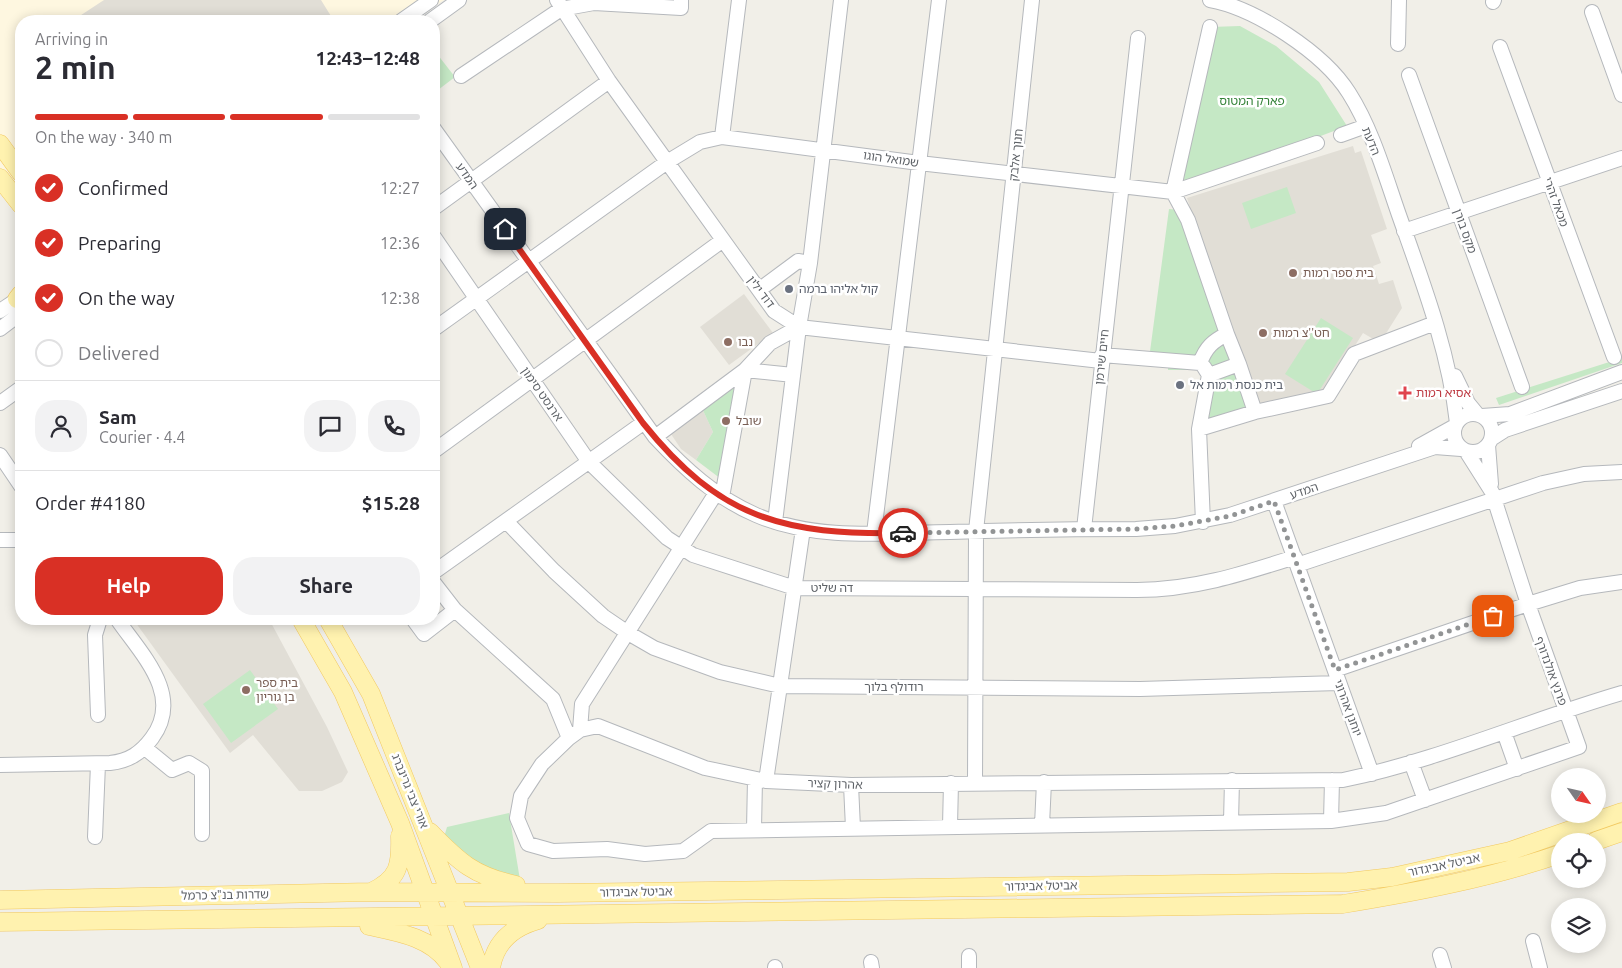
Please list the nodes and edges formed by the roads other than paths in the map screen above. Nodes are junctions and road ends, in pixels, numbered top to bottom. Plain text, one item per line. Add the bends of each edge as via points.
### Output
1 (431, 0) edge
2 (459, 0) edge
3 (739, 0) edge
4 (841, 0) edge
5 (1032, 0) edge
6 (1210, 0) edge
7 (1399, 0) edge
8 (559, 4) edge
9 (681, 4) edge
10 (938, 6) edge
11 (1592, 12) dead end
12 (410, 15) edge
13 (438, 15) edge
14 (1210, 26) dead end
15 (1138, 38) dead end
16 (1398, 44) dead end
17 (1500, 47) dead end
18 (1410, 75) dead end
19 (461, 76) dead end
20 (609, 81) junction
21 (1622, 95) edge
22 (1366, 126) junction
23 (1341, 135) dead end
24 (722, 137) junction
25 (440, 138) edge
26 (1317, 143) dead end
27 (0, 144) edge
28 (824, 150) junction
29 (1622, 158) edge
30 (667, 162) junction
31 (919, 163) junction
32 (15, 165) edge
33 (1014, 174) junction
34 (0, 178) edge
35 (470, 181) junction
36 (1549, 182) junction
37 (1122, 185) junction
38 (1169, 192) junction
39 (15, 197) edge
40 (440, 204) edge
41 (1458, 213) junction
42 (1404, 231) junction
43 (723, 240) junction
44 (440, 246) edge
45 (528, 262) junction
46 (810, 262) junction
47 (759, 290) junction
48 (476, 299) junction
49 (15, 304) edge
50 (15, 308) edge
51 (0, 311) edge
52 (1436, 323) junction
53 (440, 325) edge
54 (799, 327) junction
55 (0, 329) edge
56 (1227, 334) junction
57 (898, 338) junction
58 (585, 341) junction
59 (995, 349) junction
60 (1445, 352) junction
61 (1614, 357) dead end
62 (1102, 358) junction
63 (1200, 363) junction
64 (1239, 364) junction
65 (745, 370) junction
66 (1622, 372) edge
67 (793, 374) junction
68 (1209, 376) junction
69 (532, 380) junction
70 (1522, 387) dead end
71 (1622, 391) edge
72 (15, 392) edge
73 (0, 403) edge
74 (1255, 412) junction
75 (1479, 415) junction
76 (643, 423) junction
77 (1456, 424) junction
78 (1199, 428) junction
79 (654, 437) junction
80 (1490, 442) junction
81 (440, 448) edge
82 (1464, 450) junction
83 (0, 455) edge
84 (589, 462) junction
85 (1373, 467) junction
86 (1622, 472) edge
87 (15, 477) edge
88 (719, 495) junction
89 (1494, 496) junction
90 (1274, 501) junction
91 (506, 521) junction
92 (775, 522) junction
93 (1204, 522) junction
94 (803, 529) junction
95 (1084, 529) junction
96 (976, 531) junction
97 (874, 533) junction
98 (0, 540) edge
99 (15, 540) edge
100 (681, 547) junction
101 (1296, 561) junction
102 (440, 568) edge
103 (1622, 582) edge
104 (795, 588) junction
105 (976, 589) junction
106 (440, 591) edge
107 (1528, 604) junction
108 (455, 610) junction
109 (440, 622) edge
110 (98, 625) edge
111 (121, 625) edge
112 (305, 625) edge
113 (331, 625) edge
114 (417, 625) edge
115 (436, 625) edge
116 (628, 633) junction
117 (1337, 676) junction
118 (780, 686) junction
119 (975, 688) junction
120 (1622, 693) edge
121 (1566, 712) junction
122 (98, 715) dead end
123 (1504, 732) junction
124 (575, 734) junction
125 (145, 748) junction
126 (1411, 762) junction
127 (98, 764) junction
128 (0, 765) edge
129 (1517, 769) junction
130 (1372, 774) junction
131 (761, 780) junction
132 (1232, 780) junction
133 (1332, 780) junction
134 (1044, 782) junction
135 (951, 783) junction
136 (975, 783) junction
137 (851, 785) junction
138 (1425, 800) junction
139 (1622, 812) edge
140 (1331, 821) junction
141 (1231, 822) junction
142 (400, 823) junction
143 (423, 824) junction
144 (1042, 825) junction
145 (950, 826) junction
146 (853, 828) junction
147 (754, 829) junction
148 (1622, 832) edge
149 (202, 834) dead end
150 (95, 837) dead end
151 (1606, 838) edge
152 (1551, 857) edge
153 (450, 891) junction
154 (370, 892) junction
155 (425, 892) junction
156 (558, 893) junction
157 (0, 900) edge
158 (554, 916) junction
159 (460, 917) junction
160 (434, 918) junction
161 (340, 919) junction
162 (0, 922) edge
163 (1533, 941) dead end
164 (452, 968) edge
165 (480, 968) edge
166 (491, 968) edge
167 (1540, 968) edge

1 - 12 street
2 - 13 street
3 - 24 street
4 - 28 street
5 - 33 street, חנוך אלבק
6 - 22 street, הדעת via 1268,24 1316,58 1349,92
7 - 16 street
8 - 9 street
8 - 19 street
8 - 20 street, דוד ילין
10 - 31 street
11 - 21 street
14 - 38 street
15 - 37 street, חיים שירמן
17 - 36 street, מכאל זהרי
18 - 41 street, מקס בורן
20 - 30 street, דוד ילין
20 - 35 street
22 - 23 street
22 - 42 street, הדעת
24 - 28 street, שמואל הוגו
24 - 30 street, שמואל הוגו via 700,142
25 - 35 street, המדע
26 - 38 street
27 - 32 main road
28 - 31 street, שמואל הוגו
28 - 46 street
29 - 36 street
30 - 43 street, דוד ילין
30 - 45 street, שמואל הוגו
31 - 33 street, שמואל הוגו
31 - 57 street
33 - 37 street, שמואל הוגו
33 - 59 street, חנוך אלבק
34 - 39 main road
35 - 40 street
35 - 45 street, המדע
36 - 41 street
36 - 61 street, מכאל זהרי
37 - 38 street, שמואל הוגו
37 - 62 street, חיים שירמן
38 - 56 street via 1188,220
41 - 42 street
41 - 70 street, מקס בורן
42 - 52 street, הדעת
43 - 47 street, דוד ילין
43 - 58 street
44 - 48 street, ארנסט סימון
45 - 48 street, שמואל הוגו
45 - 58 street, המדע
46 - 47 street via 798,261
46 - 54 street
47 - 54 street, דוד ילין via 774,311
48 - 53 street, שמואל הוגו
48 - 69 street, ארנסט סימון
49 - 51 street
50 - 55 street
52 - 60 street, הדעת
52 - 74 street via 1354,354 1328,396
54 - 57 street, דוד ילין
54 - 65 street via 770,343
54 - 67 street
56 - 63 street via 1214,341
56 - 64 street
57 - 59 street, דוד ילין
57 - 97 street
58 - 69 street
58 - 76 street, המדע
59 - 62 street, דוד ילין
59 - 96 street, חנוך אלבק
60 - 75 street, הדעת via 1468,403
60 - 77 street, הדעת
62 - 63 street, דוד ילין
62 - 95 street, חיים שירמן
63 - 68 street
64 - 68 street
64 - 74 street
65 - 67 street
65 - 79 street
65 - 88 street
66 - 75 street via 1510,414
67 - 92 street
68 - 78 street
69 - 81 street
69 - 84 street, ארנסט סימון
71 - 80 street via 1505,430
72 - 73 street
74 - 78 street
75 - 77 street via 1466,416
75 - 80 street via 1492,429
76 - 79 street, המדע
76 - 84 street
77 - 82 street via 1455,441
77 - 85 street, המדע via 1431,440
78 - 93 street
79 - 88 street, המדע
80 - 82 street via 1480,451
80 - 89 street, פרנץ אולנדורף
82 - 85 street, המדע via 1435,448
82 - 89 street, פרנץ אולנדורף
83 - 87 street
84 - 91 street
84 - 100 street, ארנסט סימון via 667,538
85 - 90 street, המדע
86 - 89 street, דה שליט via 1584,474
88 - 92 street, המדע
88 - 100 street
89 - 101 street, דה שליט
89 - 107 street, פרנץ אולנדורף
90 - 93 street, המדע
90 - 101 street, יוחנן אהרוני
91 - 102 street
91 - 116 street, רודולף בלוך via 603,616
92 - 94 street, המדע
93 - 95 street, המדע via 1136,529
94 - 97 street, המדע
94 - 104 street
95 - 96 street, המדע
96 - 97 street, המדע
96 - 105 street, חנוך אלבק
98 - 99 street
100 - 104 street, דה שליט via 694,555
100 - 116 street
101 - 105 street, דה שליט via 1185,588
101 - 117 street, יוחנן אהרוני
103 - 107 street, רודולף בלוך via 1580,588
104 - 105 street, דה שליט
104 - 118 street
105 - 119 street, חנוך אלבק
106 - 108 street
107 - 117 street, רודולף בלוך
107 - 121 street, פרנץ אולנדורף
108 - 109 street
108 - 124 street via 554,699
110 - 122 street via 95,635
111 - 125 street via 156,675 164,694 159,729
112 - 142 main road, אורי צבי גרינברג via 344,692
113 - 143 main road, אורי צבי גרינברג via 371,694
114 - 115 street via 424,634
116 - 118 street, רודולף בלוך via 654,648 720,672
116 - 124 street via 582,704
117 - 119 street, רודולף בלוך via 1140,689
117 - 130 street, יוחנן אהרוני
118 - 119 street, רודולף בלוך
118 - 131 street
119 - 136 street, חנוך אלבק
120 - 121 street
121 - 123 street, פרנץ אולנדורף
121 - 129 street via 1579,747
123 - 126 street, פרנץ אולנדורף
123 - 129 street
124 - 131 street, אהרון קציר via 598,726 705,768
124 - 147 street via 542,764 522,796 517,818 528,844 553,851 607,850 645,854 683,851 711,831
125 - 127 street via 123,762
125 - 149 street via 172,770 189,763 202,771
126 - 130 street, פרנץ אולנדורף
126 - 138 street
127 - 128 street
127 - 150 street
129 - 138 street
130 - 133 street, פרנץ אולנדורף
131 - 137 street, אהרון קציר
131 - 147 street
132 - 133 street, פרנץ אולנדורף
132 - 134 street, אהרון קציר
132 - 141 street
133 - 140 street
134 - 136 street, אהרון קציר
134 - 144 street
135 - 136 street, אהרון קציר
135 - 137 street, אהרון קציר
135 - 145 street
137 - 146 street
138 - 140 street via 1386,813
139 - 156 main road, אביטל אביגדור via 1510,851 1392,877 1348,882
140 - 141 street
141 - 144 street
142 - 154 main road via 398,867 383,886
142 - 155 main road, אורי צבי גרינברג
143 - 153 main road, אורי צבי גרינברג
143 - 156 main road via 454,856 486,878
144 - 145 street
145 - 146 street
146 - 147 street
148 - 151 main road
152 - 158 main road, אביטל אביגדור via 1505,872 1343,904
153 - 155 main road, שדרות בנ"צ כרמל
153 - 156 main road, אביטל אביגדור
153 - 159 main road, אורי צבי גרינברג
154 - 155 main road, שדרות בנ"צ כרמל
154 - 157 main road, שדרות בנ"צ כרמל
155 - 160 main road, אורי צבי גרינברג
158 - 159 main road, אביטל אביגדור
158 - 166 main road via 522,924 508,934 495,952
159 - 160 main road, אביטל אביגדור
159 - 165 main road, אורי צבי גרינברג
160 - 161 main road, שדרות בנ"צ כרמל
160 - 164 main road, אורי צבי גרינברג
161 - 162 main road, שדרות בנ"צ כרמל
161 - 164 main road via 426,942
163 - 167 street

